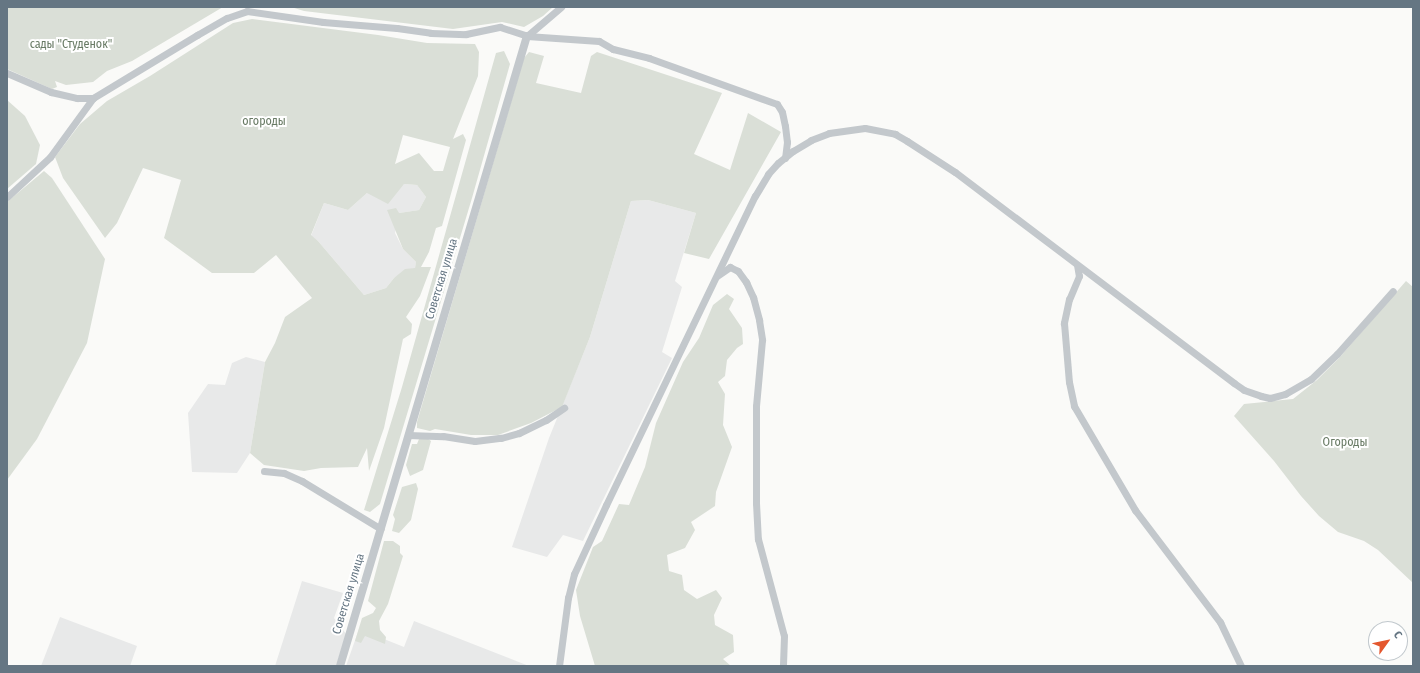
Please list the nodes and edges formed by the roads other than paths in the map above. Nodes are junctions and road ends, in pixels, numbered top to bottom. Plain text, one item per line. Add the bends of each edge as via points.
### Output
1 (561, 7) edge
2 (270, 10) edge
3 (527, 36) junction
4 (7, 73) edge
5 (93, 98) junction
6 (785, 158) junction
7 (7, 197) edge
8 (1077, 265) junction
9 (715, 278) junction
10 (1393, 291) dead end
11 (564, 408) dead end
12 (408, 435) junction
13 (264, 471) dead end
14 (381, 529) junction
15 (340, 666) edge
16 (559, 666) edge
17 (783, 666) edge
18 (1241, 666) edge

1 - 3 street
2 - 3 street via 323,22 431,33 466,34 500,27
2 - 5 street via 247,11 227,18
3 - 6 street via 599,41 613,49 649,58 777,104 785,126
3 - 12 street, Советская улица
4 - 5 street via 51,92 77,98
5 - 7 street via 50,157
6 - 8 street via 811,140 828,133 865,128 895,134 955,172
6 - 9 street via 768,174 755,196
8 - 10 street via 1234,383 1253,394 1270,398 1294,390 1315,375
8 - 18 street via 1079,276 1069,299 1064,323 1069,382 1074,406 1135,510 1220,622
9 - 16 street via 574,574 568,598
9 - 17 street via 730,267 738,271 753,297 759,320 762,340 756,406 757,524 764,563 784,636
11 - 12 street via 519,433 501,438 475,441 444,436
12 - 14 street, Советская улица
13 - 14 street via 284,473 302,481
14 - 15 street, Советская улица

